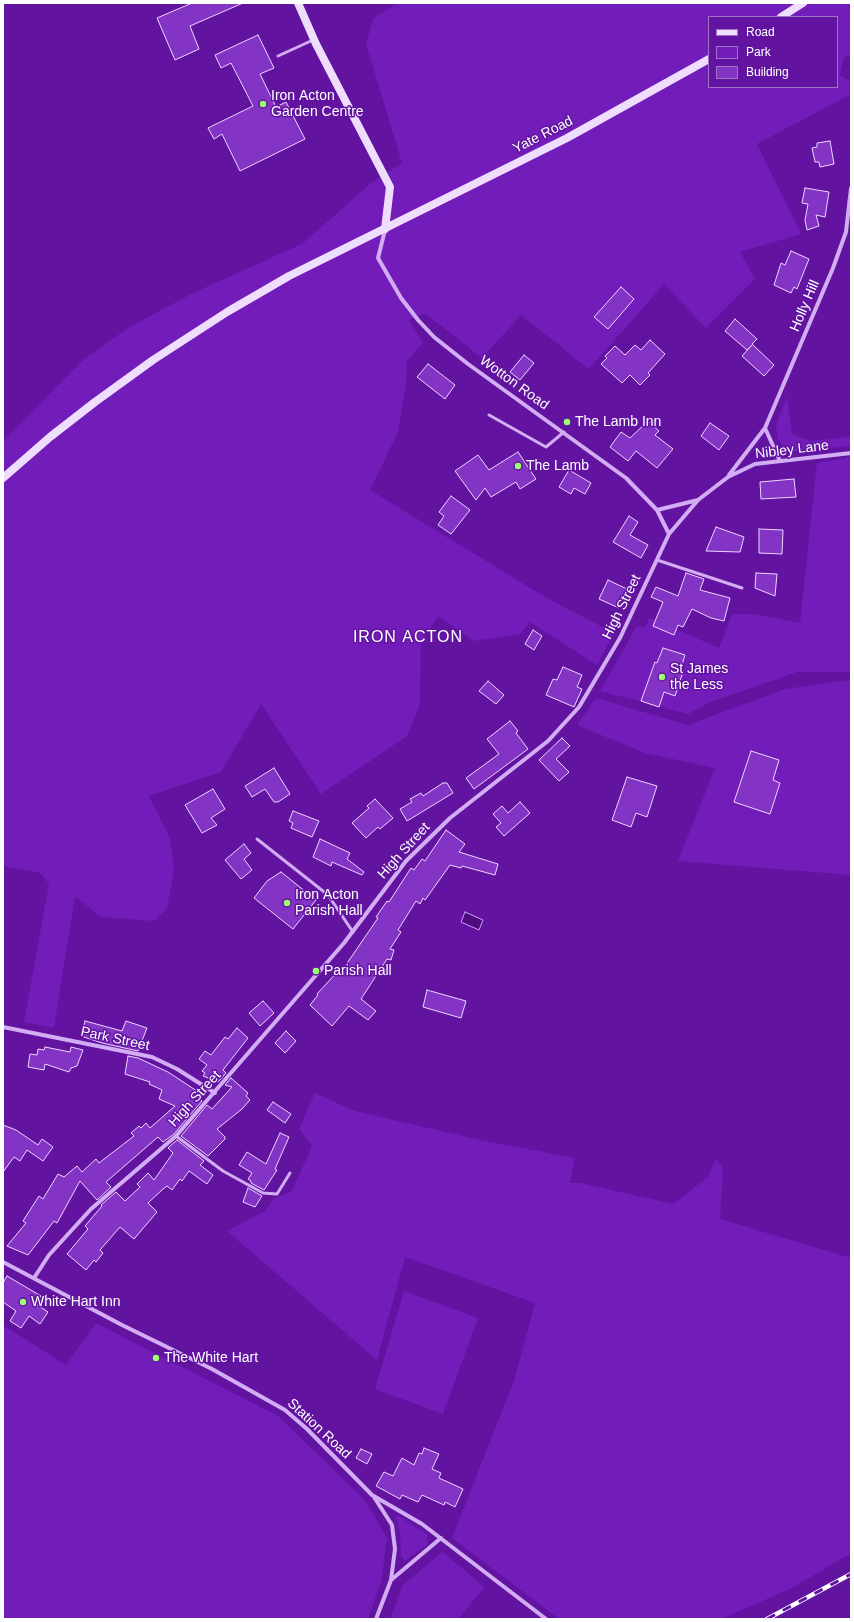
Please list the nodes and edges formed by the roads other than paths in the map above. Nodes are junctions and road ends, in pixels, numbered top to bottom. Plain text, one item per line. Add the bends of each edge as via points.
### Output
1 (298, 3) edge
2 (803, 3) edge
3 (783, 16) edge
4 (314, 39) junction
5 (278, 56) dead end
6 (708, 60) edge
7 (851, 188) edge
8 (385, 229) junction
9 (489, 415) dead end
10 (765, 428) junction
11 (564, 432) junction
12 (851, 453) edge
13 (780, 461) junction
14 (728, 477) junction
15 (3, 478) edge
16 (698, 500) junction
17 (657, 510) junction
18 (669, 534) junction
19 (657, 560) junction
20 (742, 588) dead end
21 (257, 839) dead end
22 (352, 932) junction
23 (3, 1026) edge
24 (215, 1093) junction
25 (176, 1136) junction
26 (290, 1173) dead end
27 (3, 1262) edge
28 (34, 1278) junction
29 (372, 1495) junction
30 (441, 1538) junction
31 (391, 1580) junction
32 (376, 1619) edge
33 (546, 1619) edge

1 - 4 main road
2 - 3 main road
4 - 5 lane
4 - 8 main road via 390,187
6 - 8 main road, Yate Road via 567,138
7 - 10 street, Holly Hill via 846,232 839,253
8 - 11 street, Wotton Road via 378,258 401,298 418,320 434,337 468,364
8 - 15 main road, Yate Road via 289,276 153,360 94,402
9 - 11 lane via 546,446
10 - 13 street
10 - 14 street, Holly Hill
11 - 17 street, Wotton Road via 626,478
12 - 13 street, Nibley Lane
13 - 14 street, Nibley Lane via 755,464
14 - 16 street, Nibley Lane
16 - 17 street, Nibley Lane
16 - 18 street, Nibley Lane
17 - 18 street, Wotton Road
18 - 19 street, High Street
19 - 20 lane
19 - 22 street, High Street via 620,638 579,707 548,741 450,818 406,861
21 - 22 lane via 328,895
22 - 24 street, High Street
23 - 24 street, Park Street via 152,1057
24 - 25 street, High Street
25 - 26 lane via 223,1171 263,1193 277,1194
25 - 28 street, High Street via 91,1209 50,1255
27 - 28 street, Station Road
28 - 29 street, Station Road via 212,1369 285,1410
29 - 30 street, Station Road
29 - 31 street via 392,1526 395,1549
30 - 31 street
30 - 33 street, Station Road
31 - 32 street

